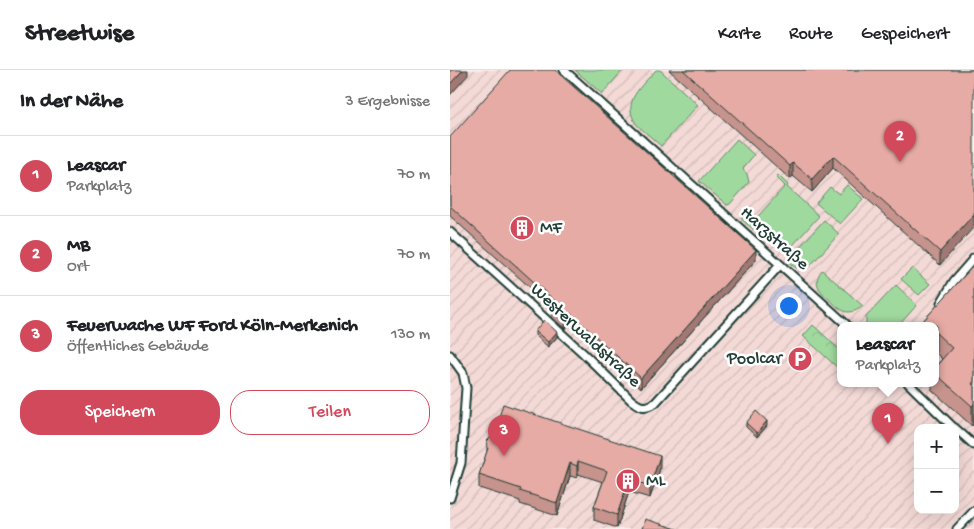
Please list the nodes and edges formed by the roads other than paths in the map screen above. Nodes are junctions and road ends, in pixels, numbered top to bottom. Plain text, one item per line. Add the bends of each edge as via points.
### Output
1 (564, 70) edge
2 (450, 232) edge
3 (974, 258) edge
4 (780, 265) junction
5 (936, 308) edge
6 (844, 322) edge
7 (450, 355) edge
8 (912, 387) edge
9 (951, 424) edge
10 (959, 432) edge
11 (974, 446) edge
12 (450, 498) edge
13 (974, 511) edge
14 (957, 529) edge

1 - 4 lane, Harzstraße
2 - 4 lane, Westerwaldstraße via 639,406 655,403
3 - 5 lane
4 - 6 lane, Harzstraße
7 - 12 lane via 462,373 466,388 462,463
8 - 9 lane
10 - 11 lane
13 - 14 lane

